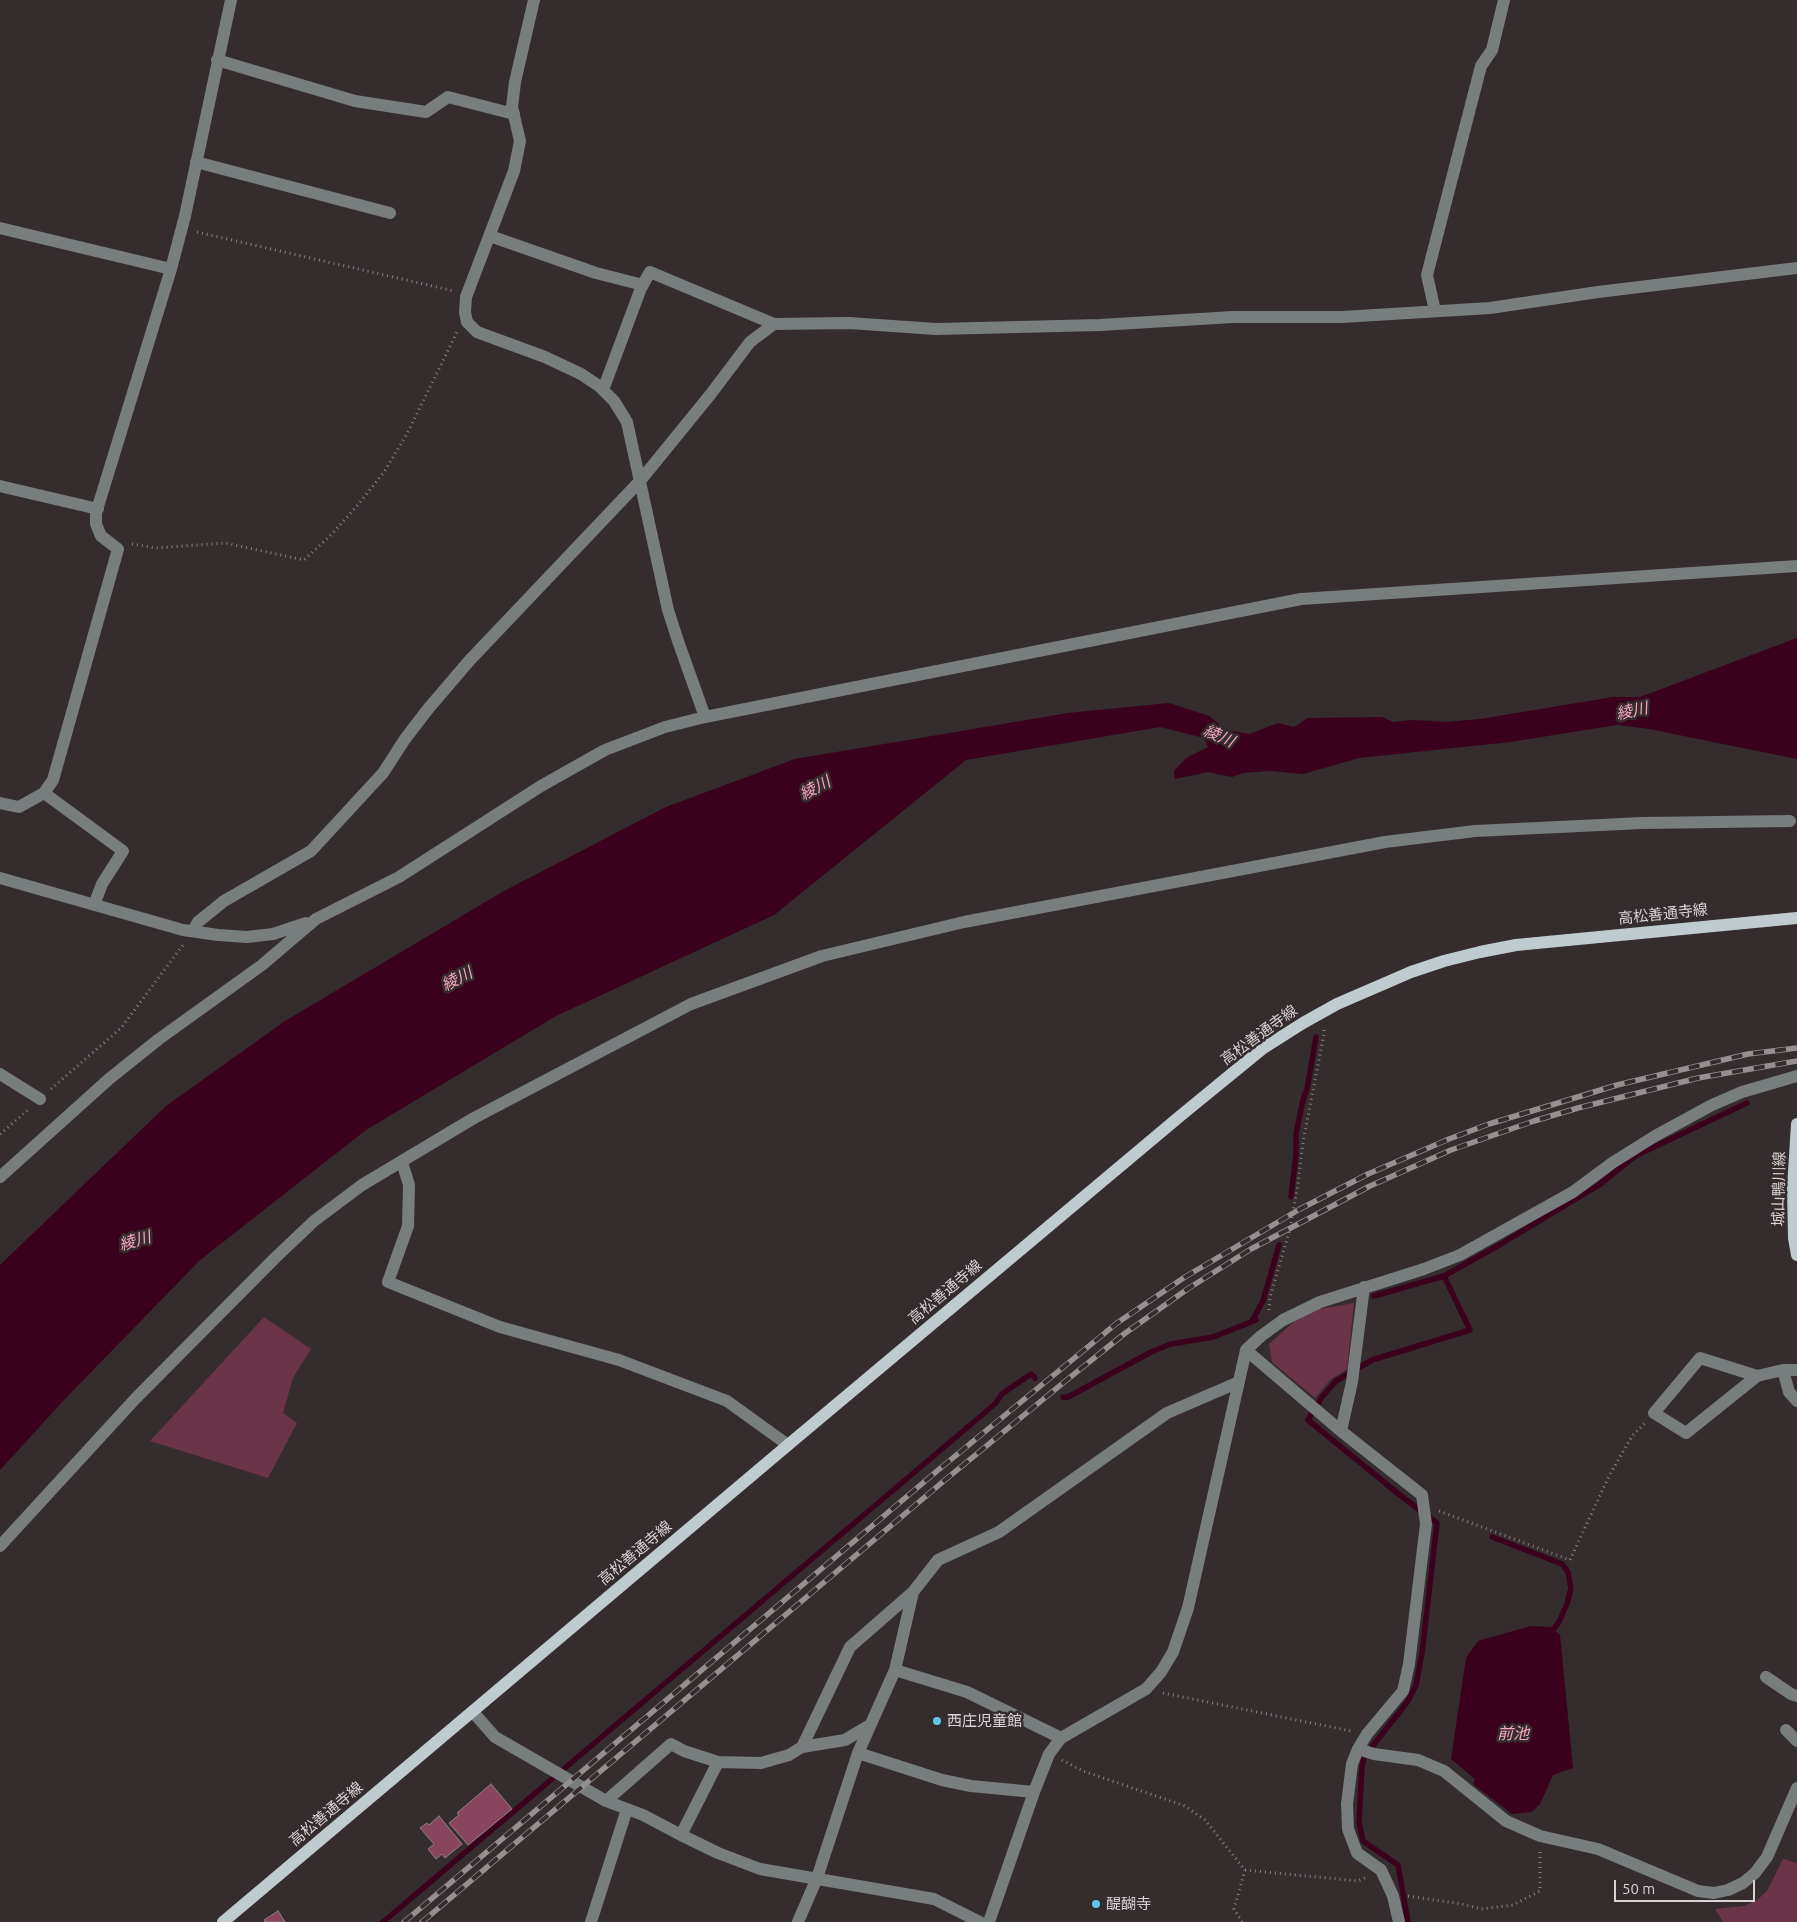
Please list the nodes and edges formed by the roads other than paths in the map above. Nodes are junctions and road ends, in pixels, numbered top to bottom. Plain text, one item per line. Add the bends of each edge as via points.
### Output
1 (230, 0) edge
2 (534, 0) edge
3 (1504, 0) edge
4 (217, 60) junction
5 (514, 114) junction
6 (196, 162) junction
7 (390, 213) dead end
8 (0, 228) edge
9 (490, 236) junction
10 (1797, 268) edge
11 (171, 269) junction
12 (643, 285) junction
13 (1435, 311) junction
14 (774, 324) junction
15 (603, 390) junction
16 (640, 480) junction
17 (0, 486) edge
18 (98, 509) junction
19 (1797, 566) edge
20 (705, 717) junction
21 (44, 793) junction
22 (0, 803) edge
23 (1790, 821) dead end
24 (0, 878) edge
25 (94, 905) junction
26 (1797, 918) edge
27 (316, 919) junction
28 (192, 931) junction
29 (0, 1074) edge
30 (1797, 1076) edge
31 (40, 1100) road end
32 (1797, 1124) edge
33 (402, 1162) junction
34 (0, 1177) edge
35 (1795, 1188) edge
36 (1797, 1255) edge
37 (1364, 1287) junction
38 (1246, 1350) junction
39 (1783, 1370) junction
40 (1797, 1370) edge
41 (1757, 1376) junction
42 (1239, 1382) junction
43 (1797, 1401) edge
44 (1341, 1431) junction
45 (788, 1445) junction
46 (0, 1546) edge
47 (913, 1592) junction
48 (895, 1670) junction
49 (1766, 1677) dead end
50 (1797, 1696) edge
51 (473, 1712) junction
52 (870, 1725) junction
53 (1786, 1730) dead end
54 (1061, 1738) junction
55 (1797, 1741) edge
56 (802, 1747) junction
57 (1365, 1751) junction
58 (858, 1753) junction
59 (718, 1762) junction
60 (1797, 1788) edge
61 (1034, 1792) junction
62 (606, 1800) junction
63 (627, 1809) junction
64 (681, 1836) junction
65 (817, 1878) junction
66 (223, 1922) edge
67 (591, 1922) edge
68 (798, 1922) edge
69 (980, 1922) edge
70 (990, 1922) edge
71 (1399, 1922) edge

1 - 4 street
2 - 5 street via 515,82
3 - 13 street via 1492,50 1481,66 1427,275
4 - 5 street via 355,101 426,112 448,97
4 - 6 street
5 - 9 street via 520,141 514,171
6 - 7 street
6 - 11 street
8 - 11 street
9 - 12 street via 596,274
9 - 15 street via 468,294 467,322 477,332 582,374
10 - 13 street via 1490,308
11 - 18 street
12 - 14 street via 650,272
12 - 15 street
13 - 14 street via 1021,328
14 - 16 street via 750,342
15 - 16 street via 614,401 626,422
16 - 20 street via 668,610
16 - 28 street via 469,661 428,709 383,773 311,851 224,901
17 - 18 street
18 - 21 street via 96,524 101,536 118,549 53,780
19 - 20 street via 1301,599
20 - 27 street via 665,727 605,750 541,786 399,877
21 - 22 street via 19,808
21 - 25 street via 123,851 102,884
23 - 33 street via 1642,823 1475,832 1385,842 964,922 822,956 691,1004 474,1118
24 - 25 street
25 - 28 street
26 - 45 main road, 高松善通寺線 via 1480,952 1411,972 1323,1011 1262,1050
27 - 28 street via 273,934 218,935
27 - 34 street via 262,965 159,1038
29 - 31 street
30 - 37 street via 1742,1092 1655,1136 1573,1192 1460,1255 1424,1270
32 - 35 main road, 城山鴨川線
33 - 45 street via 409,1185 408,1226 388,1282 500,1327 619,1360 727,1401
33 - 46 street via 362,1185 322,1215 275,1258 136,1398
35 - 36 main road, 城山鴨川線
37 - 38 street via 1320,1302 1283,1320
37 - 44 street via 1352,1382
38 - 42 street
38 - 44 street
39 - 40 street
39 - 41 street
39 - 43 street via 1789,1392
41 - 41 street via 1700,1358 1654,1414 1686,1433
42 - 47 street via 1167,1413 999,1532 938,1560
42 - 54 street via 1188,1608 1173,1652 1146,1689
44 - 57 street via 1422,1495 1425,1509 1410,1664 1402,1691 1366,1734
45 - 51 main road, 高松善通寺線
47 - 48 street
47 - 56 street via 850,1647
48 - 52 street
48 - 54 street via 967,1692
49 - 50 street
51 - 62 street via 495,1737
51 - 66 main road, 高松善通寺線
52 - 56 street via 845,1740
52 - 58 street
53 - 55 street
54 - 61 street via 1049,1754
56 - 59 street via 789,1755 761,1763
57 - 60 street via 1418,1760 1444,1771 1506,1821 1540,1836 1598,1849 1698,1891 1714,1893 1743,1884 1755,1873 1767,1857
57 - 71 street via 1352,1764 1347,1804 1348,1830 1357,1853 1381,1870 1393,1896
58 - 61 street via 942,1780
58 - 65 street
59 - 62 street via 671,1744
59 - 64 street
61 - 70 street
62 - 63 street
63 - 64 street
63 - 67 street
64 - 65 street via 760,1869
65 - 68 street
65 - 69 street via 934,1899

